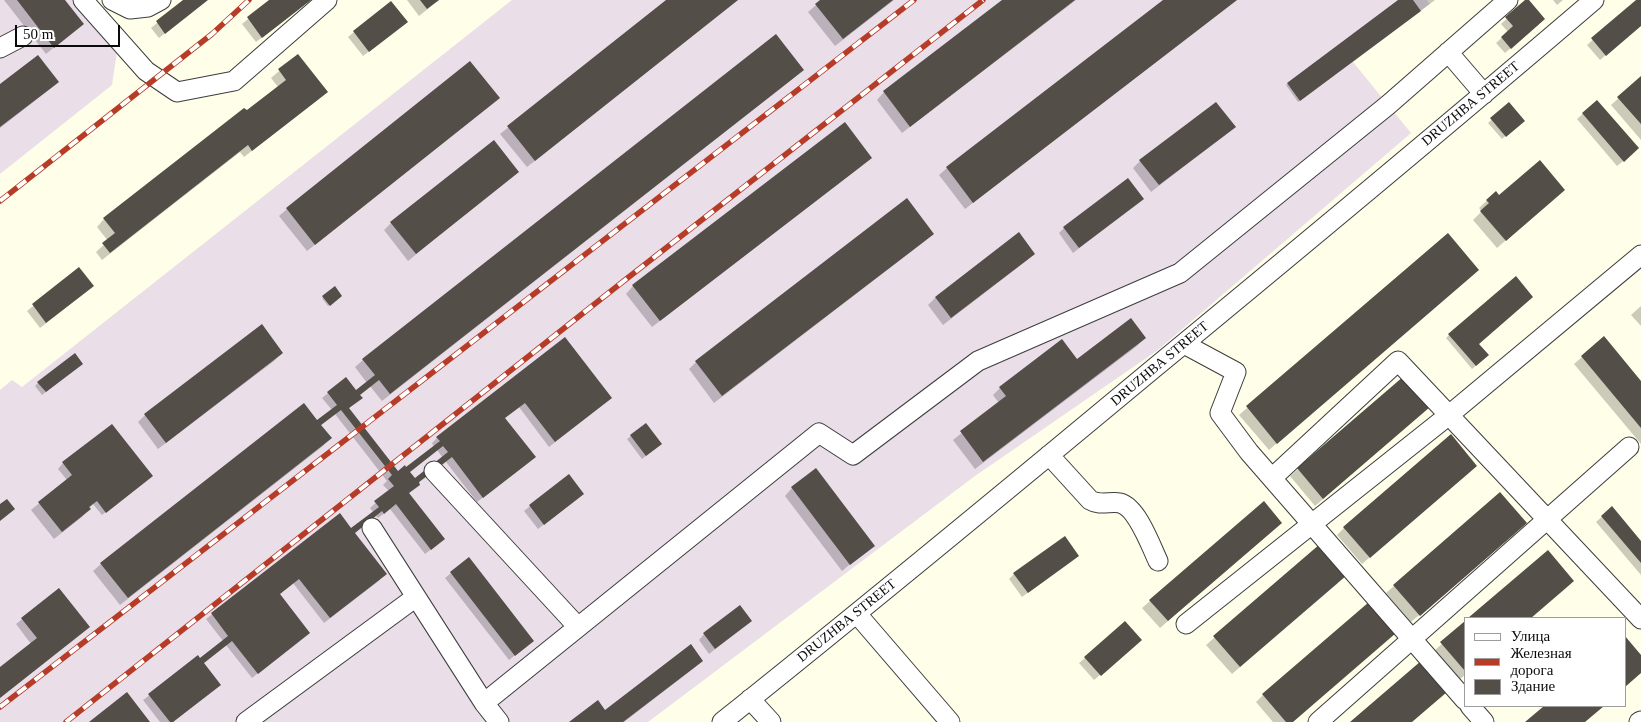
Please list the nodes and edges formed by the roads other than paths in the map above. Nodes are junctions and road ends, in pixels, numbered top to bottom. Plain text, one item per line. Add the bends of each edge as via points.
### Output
1 (83, 0) edge
2 (112, 0) edge
3 (162, 0) edge
4 (327, 0) edge
5 (1508, 0) edge
6 (1594, 0) edge
7 (23, 36) dead end
8 (0, 48) edge
9 (1448, 52) junction
10 (1484, 94) junction
11 (1641, 255) edge
12 (1184, 344) junction
13 (1449, 415) junction
14 (1629, 447) dead end
15 (1049, 456) junction
16 (434, 471) dead end
17 (1272, 478) junction
18 (1547, 520) junction
19 (1312, 524) junction
20 (372, 528) dead end
21 (1158, 561) dead end
22 (416, 597) junction
23 (857, 614) junction
24 (1641, 619) edge
25 (1186, 624) dead end
26 (578, 627) junction
27 (1412, 639) junction
28 (750, 699) junction
29 (1464, 699) edge
30 (484, 703) junction
31 (1471, 707) edge
32 (246, 722) edge
33 (499, 722) edge
34 (722, 722) edge
35 (771, 722) edge
36 (950, 722) edge
37 (1318, 722) edge
38 (1484, 722) edge

1 - 4 street via 146,72 178,92 234,81
2 - 3 street via 130,10 148,7
5 - 9 street
6 - 10 street, DRUZHBA STREET
7 - 8 street
9 - 10 street
9 - 26 street via 1388,105 1180,273 978,361 853,455 819,433
10 - 12 street, DRUZHBA STREET
11 - 13 street
12 - 15 street, DRUZHBA STREET
12 - 17 street via 1236,372 1220,413
13 - 17 street via 1398,361
13 - 18 street
13 - 19 street
14 - 18 street
15 - 21 street via 1090,500 1124,504 1133,510
15 - 23 street, DRUZHBA STREET
16 - 26 street
17 - 19 street
18 - 24 street
18 - 27 street
19 - 25 street
19 - 27 street
20 - 22 street
22 - 30 street
22 - 32 street
23 - 28 street, DRUZHBA STREET
23 - 36 street
26 - 30 street
27 - 29 street
27 - 37 street
28 - 34 street, DRUZHBA STREET
28 - 35 street
30 - 33 street
31 - 38 street

